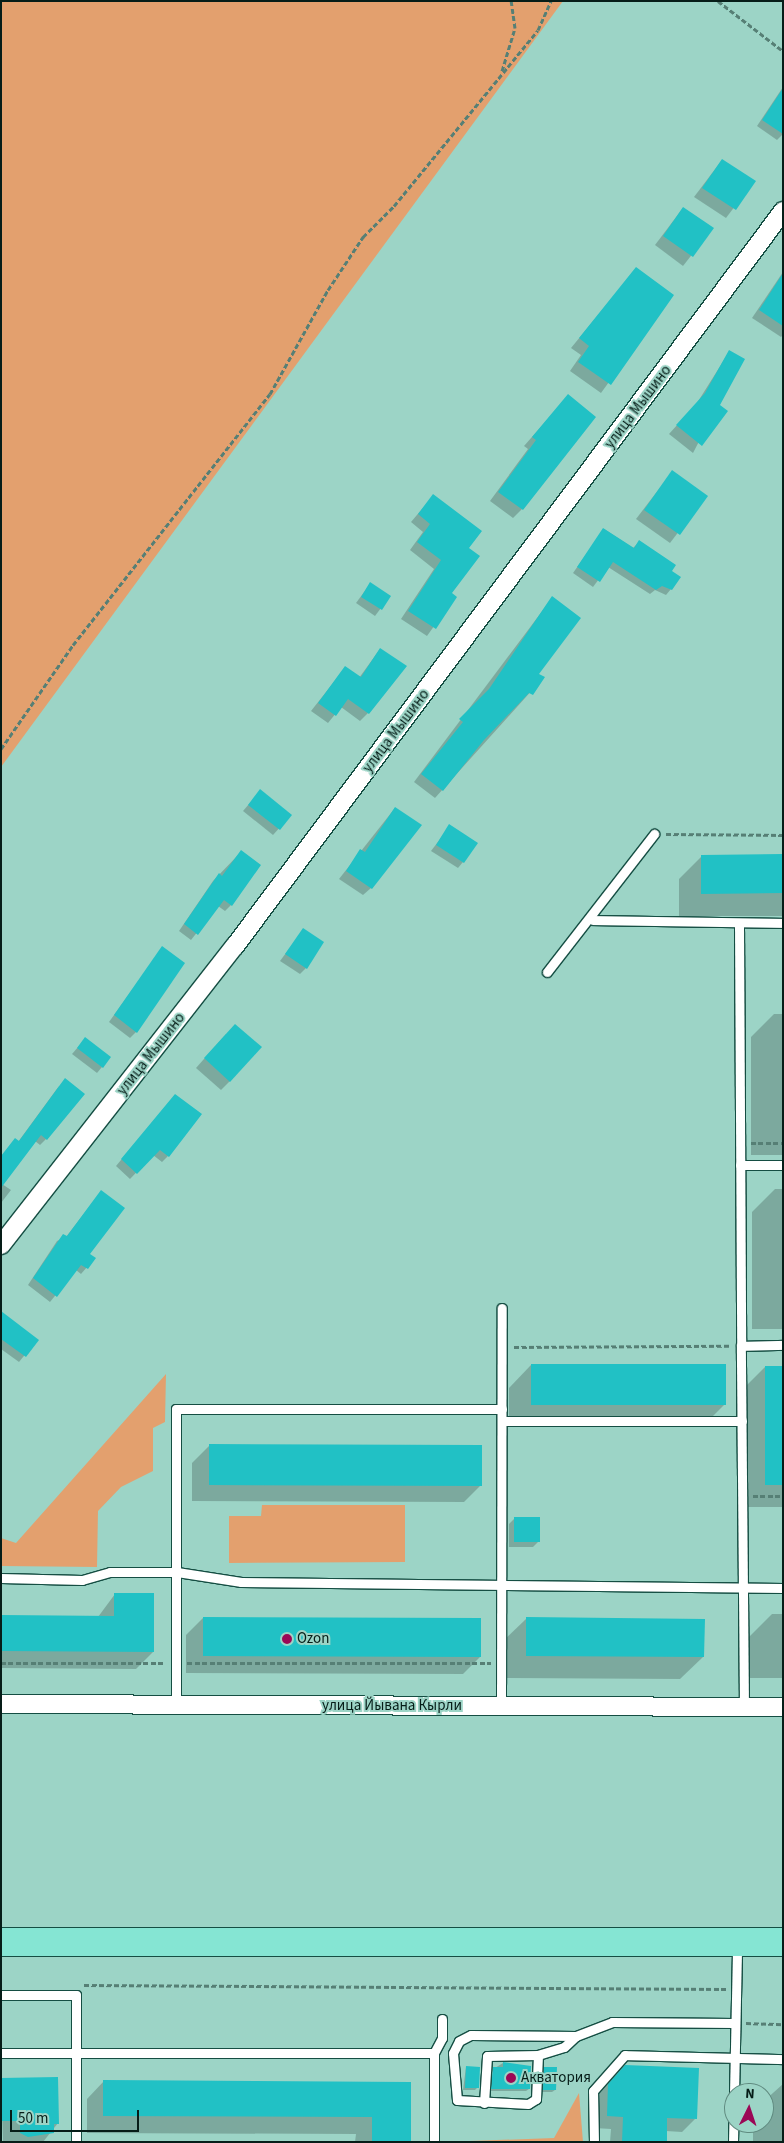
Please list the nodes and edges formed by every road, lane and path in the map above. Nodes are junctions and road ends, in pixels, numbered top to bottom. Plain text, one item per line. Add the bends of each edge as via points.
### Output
1 (511, 1) edge
2 (551, 1) edge
3 (718, 1) edge
4 (783, 51) edge
5 (502, 72) junction
6 (783, 211) edge
7 (1, 749) edge
8 (654, 834) joint
9 (783, 835) edge
10 (593, 920) dead end
11 (783, 923) edge
12 (739, 924) junction
13 (547, 972) dead end
14 (740, 1143) junction
15 (783, 1143) edge
16 (740, 1165) junction
17 (783, 1165) edge
18 (1, 1245) edge
19 (502, 1308) dead end
20 (783, 1345) edge
21 (741, 1346) junction
22 (502, 1347) junction
23 (502, 1409) junction
24 (502, 1421) junction
25 (742, 1421) junction
26 (742, 1496) junction
27 (783, 1496) edge
28 (177, 1572) junction
29 (1, 1578) edge
30 (498, 1588) junction
31 (743, 1588) junction
32 (783, 1588) edge
33 (1, 1663) edge
34 (177, 1663) junction
35 (500, 1663) junction
36 (1, 1704) edge
37 (176, 1705) junction
38 (501, 1706) junction
39 (744, 1707) junction
40 (783, 1707) edge
41 (1, 1942) edge
42 (737, 1942) junction
43 (783, 1942) edge
44 (81, 1985) dead end
45 (735, 1989) junction
46 (1, 1995) edge
47 (442, 2019) dead end
48 (734, 2023) junction
49 (783, 2024) edge
50 (576, 2036) junction
51 (1, 2053) edge
52 (76, 2053) junction
53 (434, 2053) junction
54 (538, 2056) junction
55 (733, 2058) junction
56 (783, 2059) edge
57 (484, 2103) junction
58 (76, 2142) edge
59 (434, 2142) edge
60 (594, 2142) edge
61 (733, 2142) edge

1 - 5 path via 515,28
2 - 5 path via 538,30
3 - 4 path
5 - 7 path via 394,206 363,237 328,290 270,394 73,645
6 - 18 street, улица Мышино via 241,939
8 - 9 path
8 - 13 lane
10 - 12 lane
11 - 12 lane
12 - 14 lane
14 - 15 path
14 - 16 lane
16 - 17 lane
16 - 21 lane
19 - 22 lane
20 - 21 lane
21 - 22 path
21 - 25 lane
22 - 23 lane
23 - 24 lane
23 - 28 lane via 176,1409
24 - 25 lane
24 - 30 lane
25 - 26 lane
26 - 27 path
26 - 31 lane
28 - 29 lane via 110,1572 82,1580
28 - 30 lane via 240,1582
28 - 34 lane
30 - 31 lane
30 - 35 lane
31 - 32 lane
31 - 39 lane
33 - 34 path
34 - 35 path
34 - 37 lane
35 - 38 lane
36 - 37 street, улица Йывана Кырли
37 - 38 street, улица Йывана Кырли
38 - 39 street, улица Йывана Кырли
39 - 40 street, улица Йывана Кырли
41 - 42 main road
42 - 43 main road
42 - 45 lane
44 - 45 path
45 - 48 lane
46 - 52 lane via 76,1995
47 - 53 lane via 442,2038
48 - 49 path
48 - 50 lane via 612,2022
48 - 55 lane
50 - 54 lane via 564,2047
50 - 57 lane via 464,2037 453,2053 455,2098
51 - 52 lane
52 - 53 lane
52 - 58 lane
53 - 59 lane
54 - 57 lane via 534,2102
54 - 57 lane via 487,2056
55 - 56 lane
55 - 60 lane via 625,2055 593,2092
55 - 61 lane

